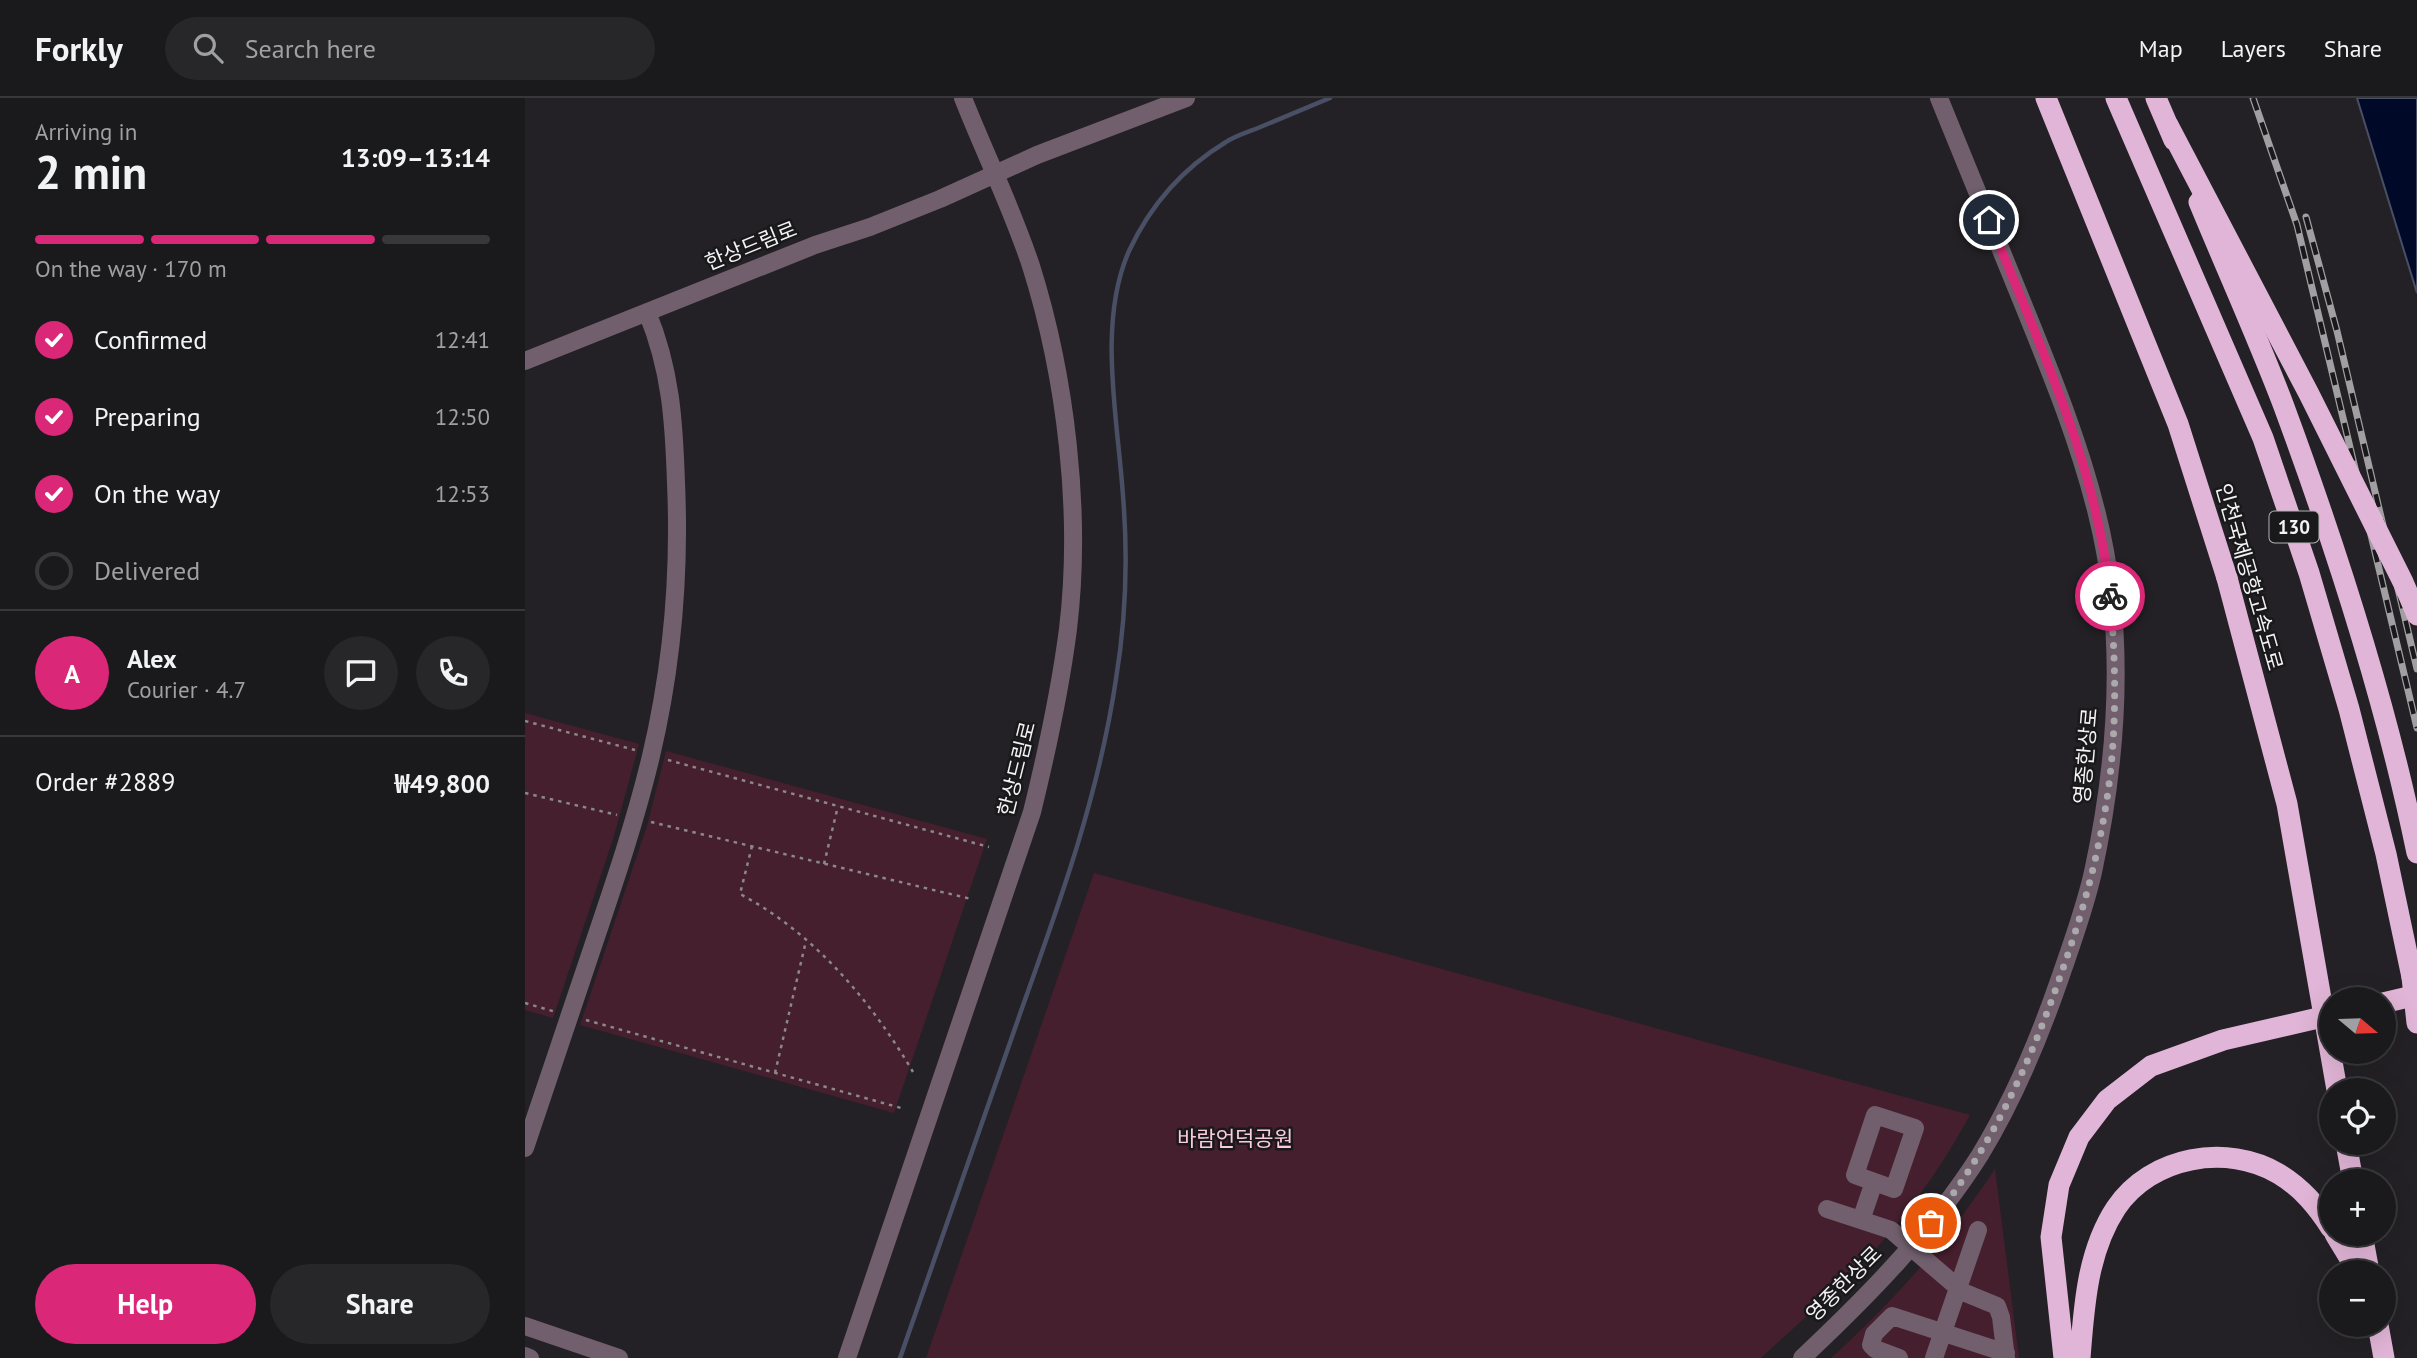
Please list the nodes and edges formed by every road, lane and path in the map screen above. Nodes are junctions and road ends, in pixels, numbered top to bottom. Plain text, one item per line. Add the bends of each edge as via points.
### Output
1 (963, 98) edge
2 (1186, 98) edge
3 (1940, 98) edge
4 (2046, 98) edge
5 (2116, 98) edge
6 (2155, 98) edge
7 (2168, 125) junction
8 (995, 174) junction
9 (647, 312) junction
10 (525, 361) edge
11 (2417, 615) edge
12 (525, 720) edge
13 (641, 752) dead end
14 (662, 758) dead end
15 (525, 793) edge
16 (838, 806) junction
17 (624, 816) dead end
18 (646, 821) dead end
19 (752, 846) junction
20 (989, 847) dead end
21 (2417, 853) edge
22 (824, 864) junction
23 (971, 899) dead end
24 (806, 941) junction
25 (2417, 995) edge
26 (2396, 1000) edge
27 (525, 1003) edge
28 (558, 1012) dead end
29 (580, 1018) dead end
30 (2319, 1018) edge
31 (2417, 1023) edge
32 (913, 1072) dead end
33 (775, 1073) junction
34 (2335, 1078) edge
35 (901, 1108) dead end
36 (525, 1148) edge
37 (1874, 1182) dead end
38 (1827, 1209) dead end
39 (2319, 1210) edge
40 (1861, 1220) junction
41 (1978, 1230) dead end
42 (1911, 1247) junction
43 (1958, 1288) junction
44 (525, 1326) edge
45 (1943, 1332) junction
46 (2380, 1337) edge
47 (2006, 1356) edge
48 (619, 1358) edge
49 (847, 1358) edge
50 (1802, 1358) edge
51 (1899, 1358) edge
52 (1934, 1358) edge
53 (2064, 1358) edge
54 (2080, 1358) edge
55 (2384, 1358) edge

1 - 8 street, 한상드림로
2 - 8 street, 한상드림로
3 - 42 street, 영종한상로 via 2067,414 2097,515 2108,575 2115,689 2108,792 2092,874 2047,1017 2016,1089 1980,1154
4 - 34 highway, 인천국제공항고속도로, bridge via 2178,424 2227,579 2287,804
5 - 31 highway, 130, bridge via 2263,438 2309,573 2386,854
6 - 7 highway, 130
7 - 11 highway, 130, bridge via 2309,394
7 - 21 highway, 130, bridge via 2282,402 2334,549 2372,674
8 - 9 street, 한상드림로 via 940,200
8 - 49 street, 한상드림로 via 1031,266 1058,382 1070,481 1068,627 1052,731 1032,811
9 - 10 street, 한상드림로
9 - 36 street via 666,366 676,470 676,571 664,690 627,845
12 - 13 path
14 - 16 path
15 - 17 path
16 - 20 path
16 - 22 path
18 - 19 path
19 - 22 path
19 - 24 path via 740,894
22 - 23 path
24 - 32 path via 857,990
24 - 33 path
25 - 26 highway
27 - 28 path
29 - 33 path
30 - 53 highway via 2223,1040 2151,1066 2107,1100 2080,1137 2059,1185 2052,1237
33 - 35 path
37 - 40 street
38 - 40 street
39 - 54 highway via 2279,1174 2254,1162 2222,1156 2188,1159 2160,1170 2136,1185 2102,1235 2086,1292
40 - 42 street via 1891,1230
41 - 43 street
42 - 43 street
42 - 50 street, 영종한상로 via 1878,1286
43 - 45 street
43 - 47 street via 1997,1306
44 - 48 street
45 - 47 street
45 - 51 street via 1892,1316 1874,1334 1871,1345
45 - 52 street
46 - 55 highway

